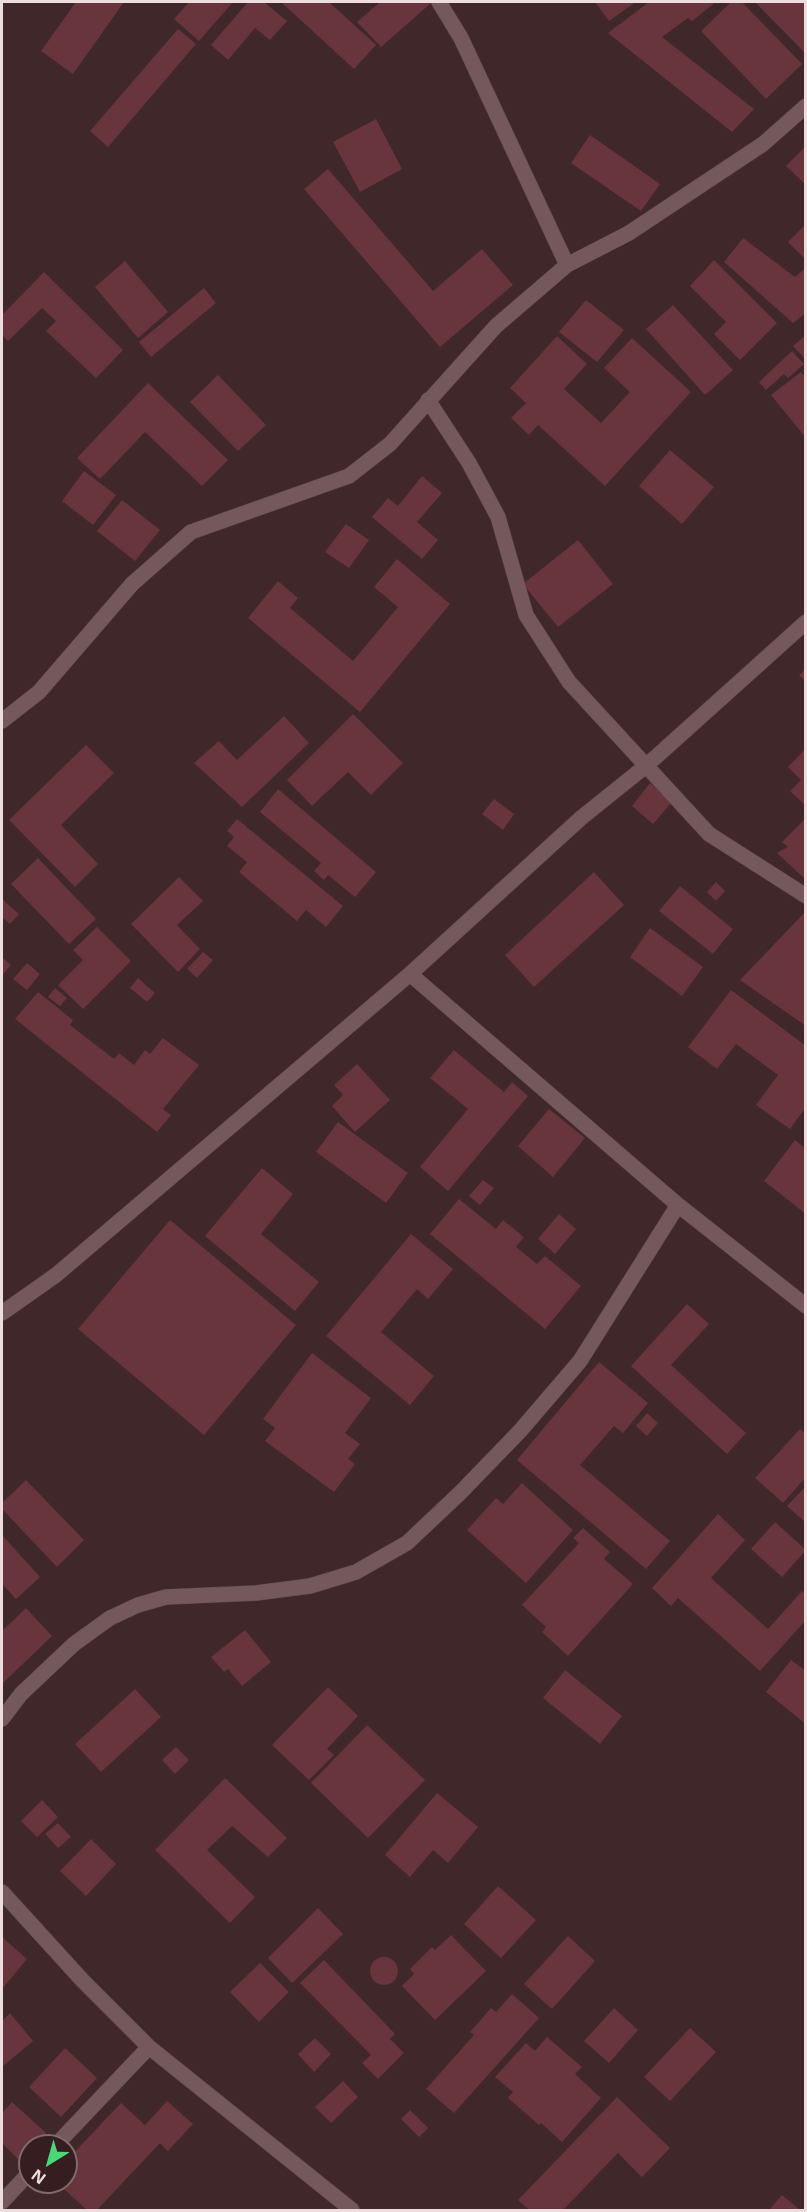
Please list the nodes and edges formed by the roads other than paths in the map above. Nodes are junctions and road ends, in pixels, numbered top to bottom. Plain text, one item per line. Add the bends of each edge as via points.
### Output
1 (439, 2) edge
2 (806, 106) edge
3 (567, 264) junction
4 (428, 400) junction
5 (806, 622) edge
6 (2, 721) edge
7 (647, 765) junction
8 (806, 896) edge
9 (410, 974) junction
10 (678, 1205) junction
11 (806, 1306) edge
12 (2, 1313) edge
13 (2, 1719) edge
14 (2, 1892) edge
15 (149, 2047) junction
16 (66, 2134) edge
17 (18, 2185) edge
18 (2, 2202) edge
19 (352, 2211) edge

1 - 3 street via 460,38
2 - 3 street via 763,144 638,226
3 - 4 street via 496,326
4 - 6 street via 390,444 350,476 191,532 132,584 39,692
4 - 7 street via 498,517 526,615 569,682
5 - 7 street
7 - 8 street via 709,834
7 - 9 street via 581,818
9 - 10 street
9 - 12 street via 65,1268
10 - 11 street
10 - 13 street via 580,1361 520,1431 407,1543 356,1572 309,1586 166,1597 138,1605 110,1618 74,1644 21,1694
14 - 15 street
15 - 16 street
15 - 19 street
17 - 18 street

